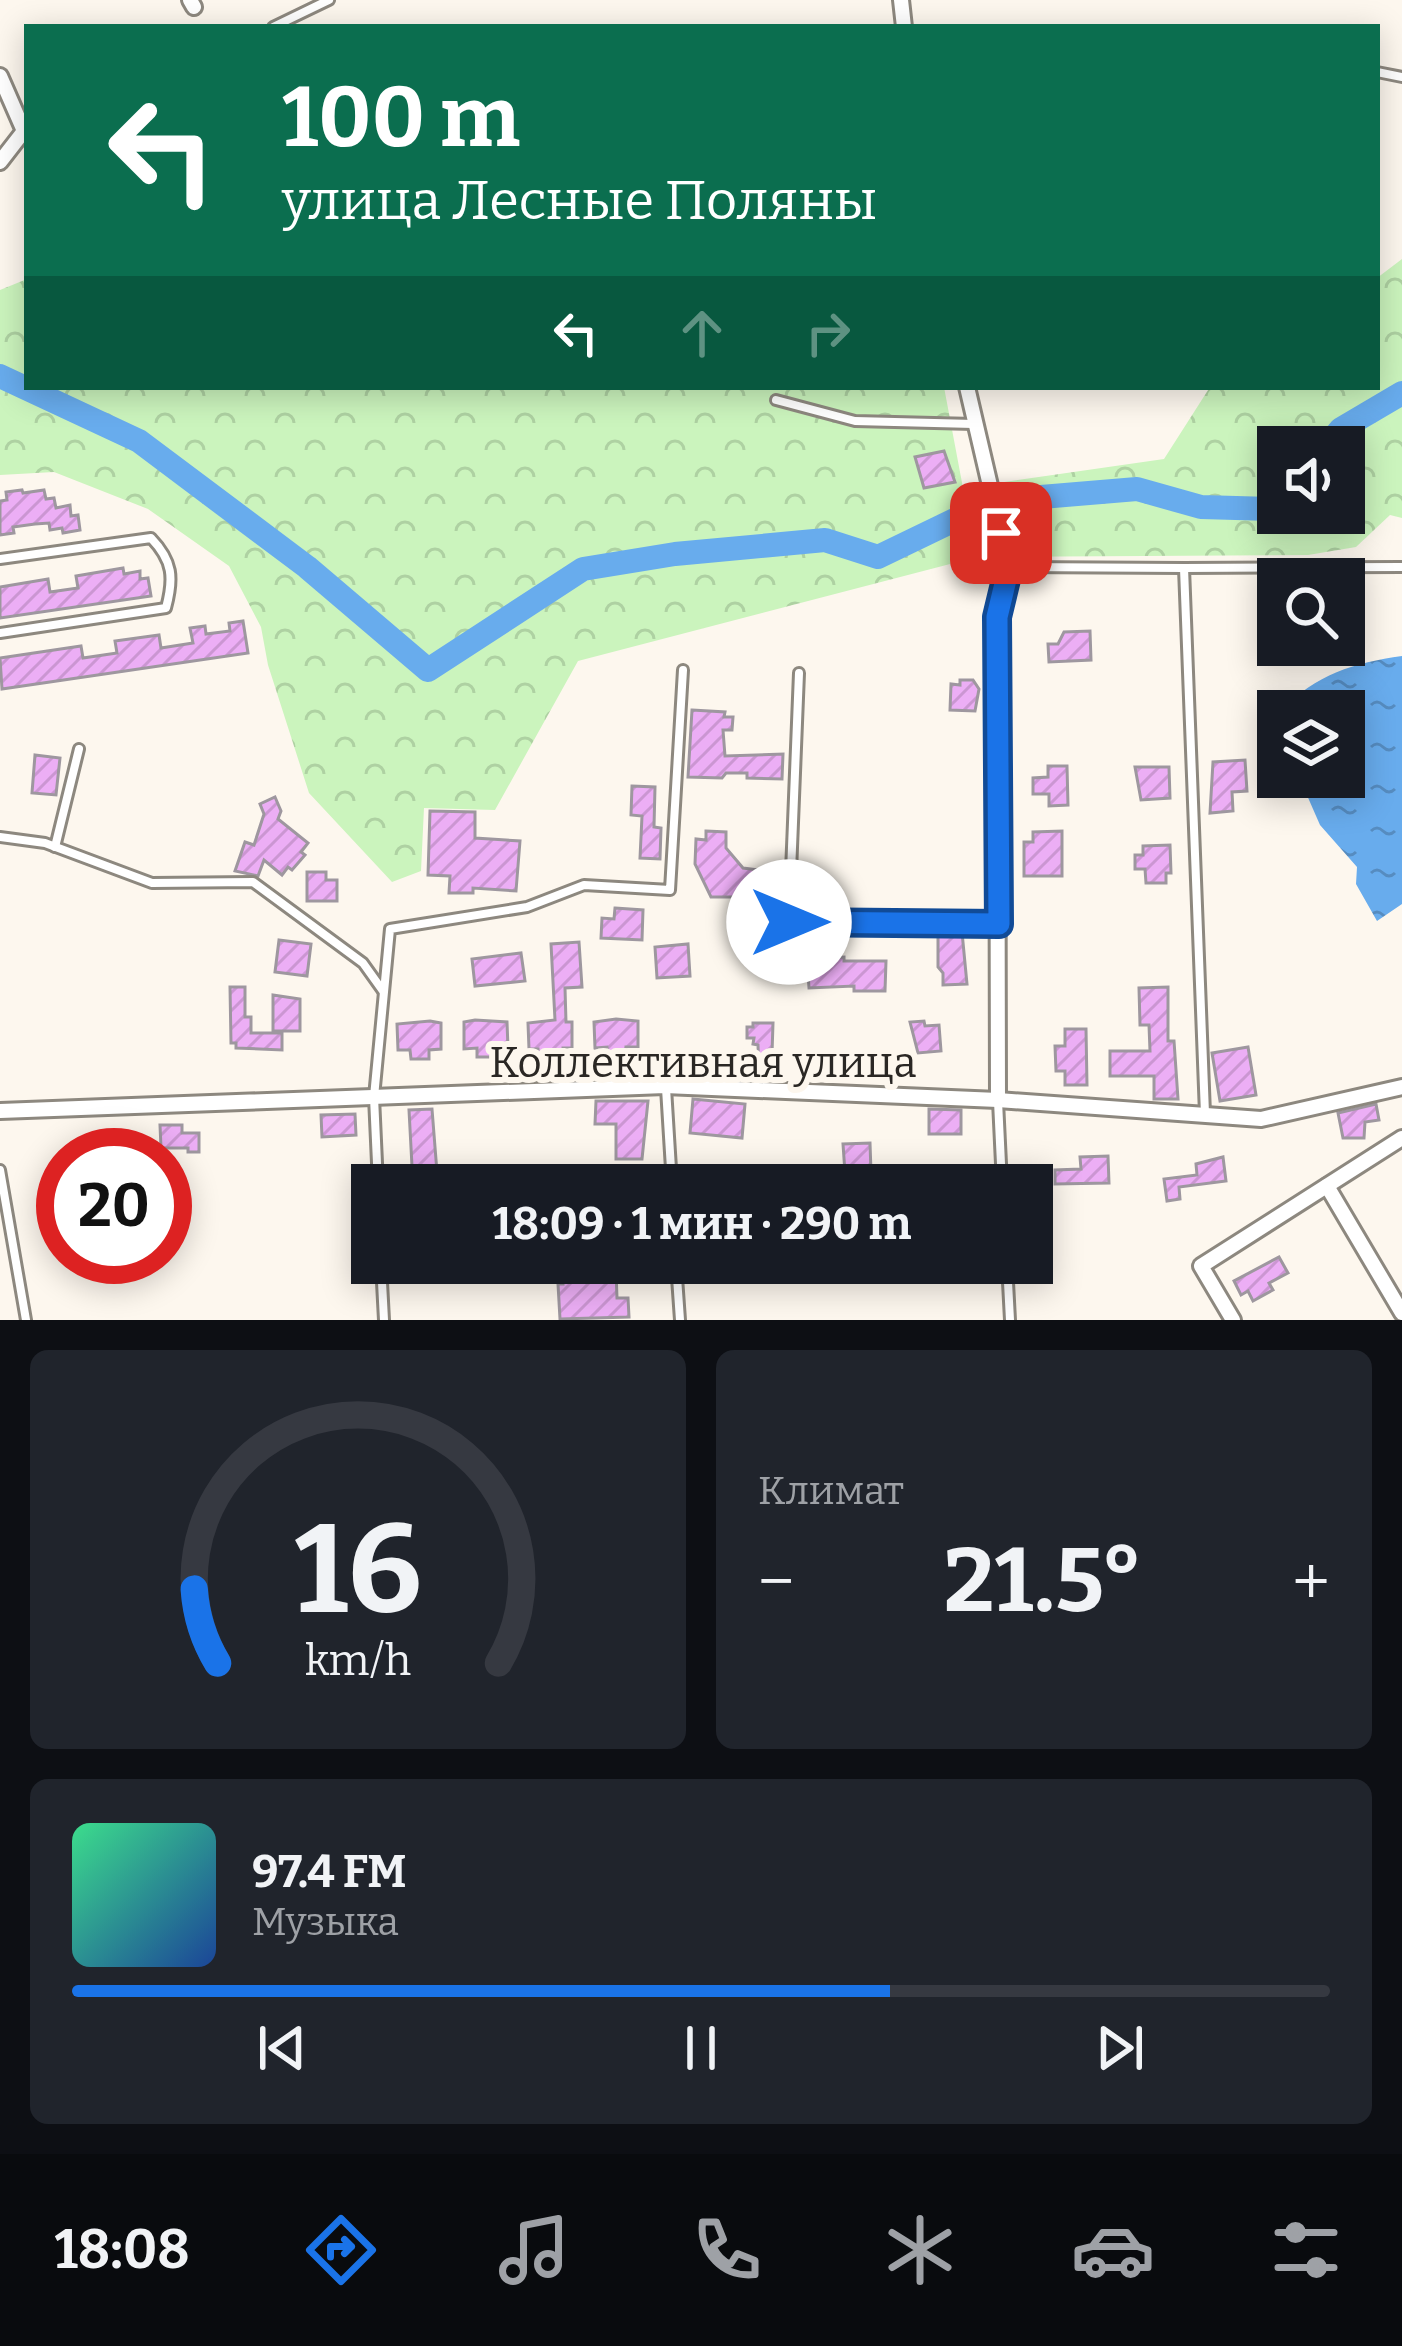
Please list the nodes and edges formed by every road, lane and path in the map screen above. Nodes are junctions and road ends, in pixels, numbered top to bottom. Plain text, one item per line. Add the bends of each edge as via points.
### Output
1 (329, 0) edge
2 (279, 24) edge
3 (0, 76) edge
4 (0, 162) edge
5 (968, 390) edge
6 (776, 400) dead end
7 (976, 424) junction
8 (0, 560) edge
9 (1009, 567) junction
10 (1402, 567) edge
11 (1184, 568) junction
12 (0, 632) edge
13 (683, 670) dead end
14 (800, 673) dead end
15 (79, 748) dead end
16 (0, 837) edge
17 (55, 847) junction
18 (999, 924) junction
19 (384, 993) junction
20 (665, 1086) junction
21 (1402, 1088) edge
22 (374, 1097) junction
23 (998, 1100) junction
24 (0, 1111) edge
25 (1205, 1115) junction
26 (1402, 1138) edge
27 (377, 1164) edge
28 (670, 1164) edge
29 (1002, 1164) edge
30 (0, 1171) edge
31 (1327, 1186) junction
32 (382, 1284) edge
33 (677, 1284) edge
34 (1007, 1284) edge
35 (1402, 1313) edge
36 (26, 1320) edge
37 (384, 1320) edge
38 (680, 1320) edge
39 (1010, 1320) edge
40 (1232, 1320) edge

1 - 2 lane
3 - 4 street via 24,131
5 - 7 street
6 - 7 lane via 855,421
7 - 9 street
8 - 12 lane via 151,538 168,556 172,583 166,608
9 - 11 lane
9 - 18 street via 997,617
10 - 11 lane
11 - 25 lane
13 - 19 lane via 670,890 584,885 527,907 390,929
14 - 18 lane via 789,922
15 - 17 lane
16 - 17 lane
17 - 19 lane via 152,883 253,882 364,962
18 - 23 street
19 - 22 lane
20 - 22 street, Коллективная улица
20 - 23 street, Коллективная улица
20 - 28 lane
21 - 25 street, Коллективная улица via 1261,1119
22 - 24 street, Коллективная улица
22 - 27 lane
23 - 25 street, Коллективная улица
23 - 29 lane
26 - 31 street
30 - 36 lane
31 - 35 street
31 - 40 street via 1202,1266
32 - 37 lane
33 - 38 lane
34 - 39 lane

